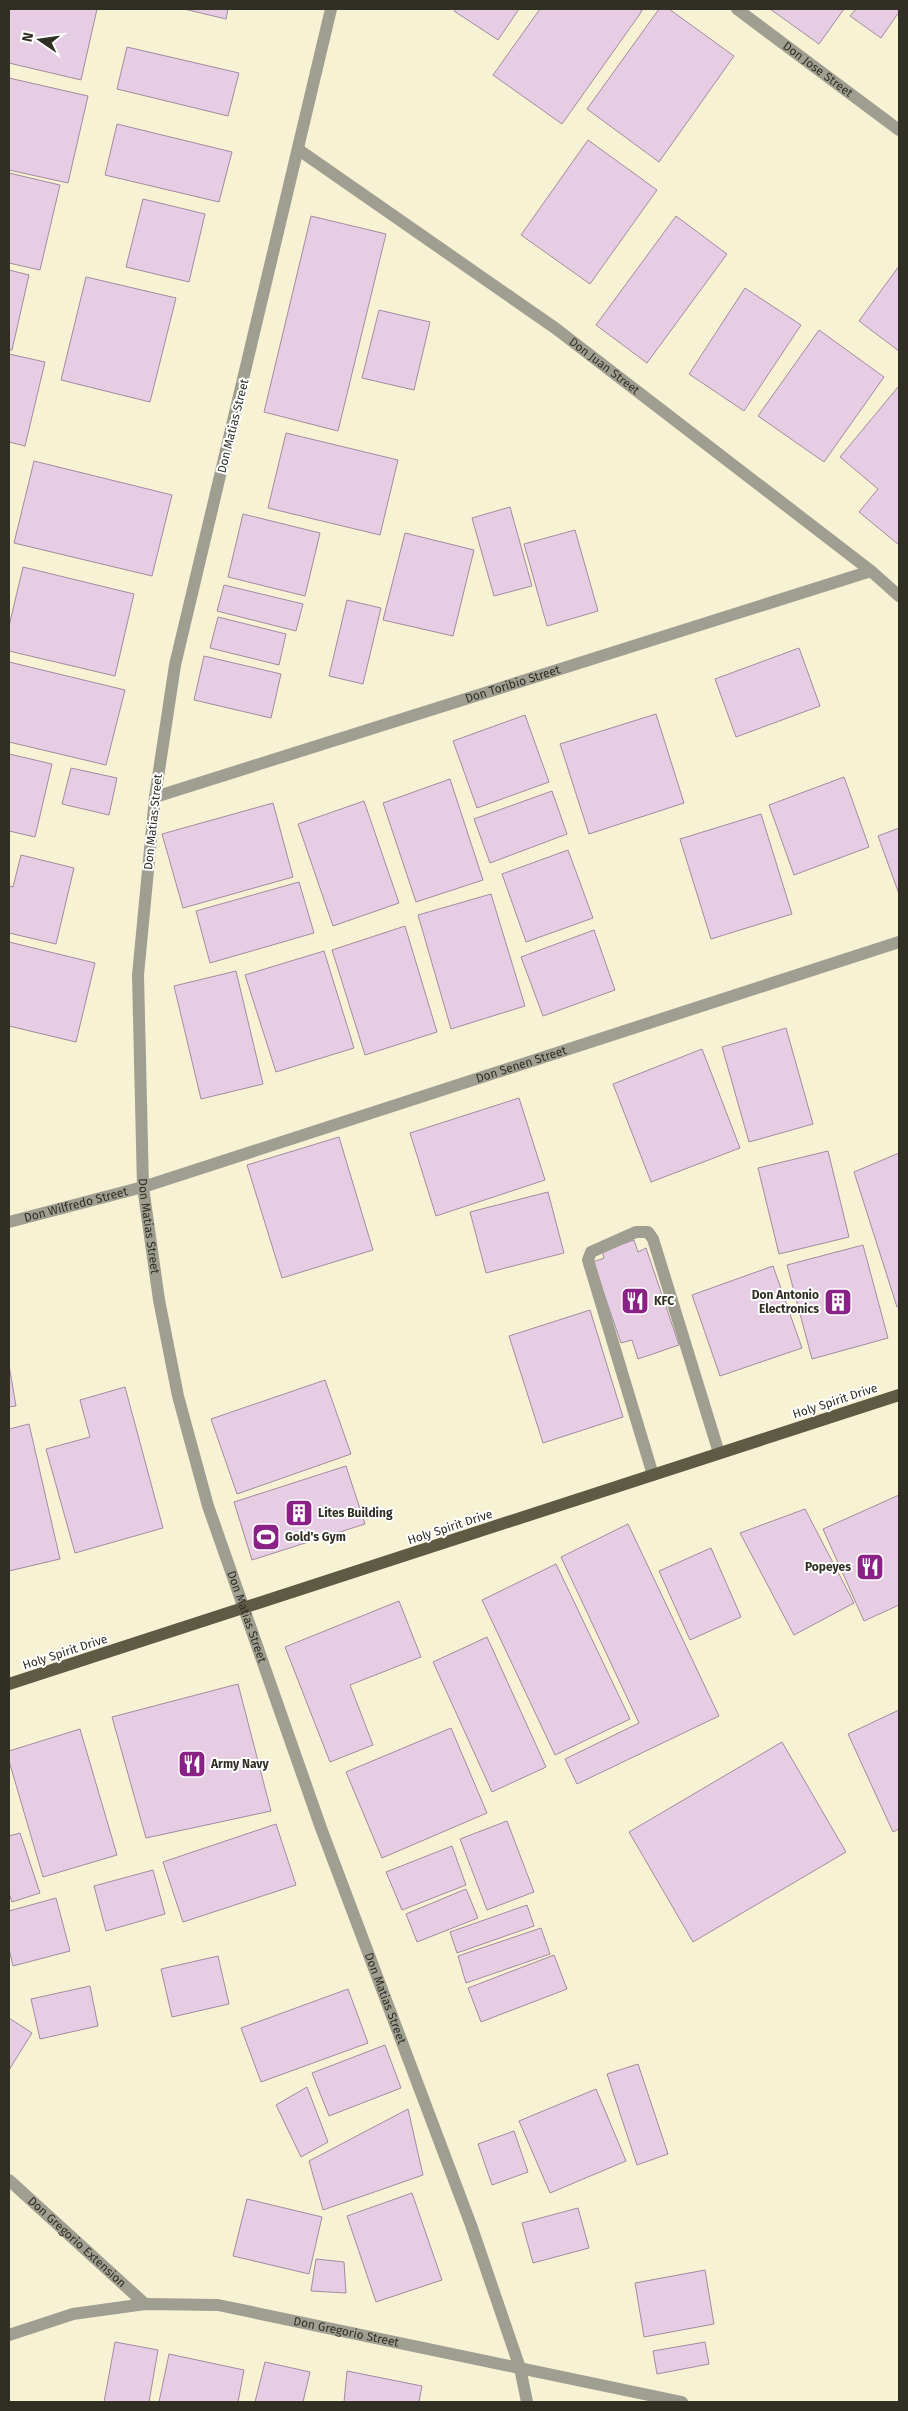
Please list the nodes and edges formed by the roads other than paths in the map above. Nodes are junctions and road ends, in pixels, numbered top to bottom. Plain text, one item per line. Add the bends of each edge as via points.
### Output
1 (331, 9) edge
2 (737, 9) edge
3 (899, 130) edge
4 (299, 150) junction
5 (871, 571) junction
6 (899, 596) edge
7 (155, 797) junction
8 (899, 942) edge
9 (143, 1187) junction
10 (9, 1222) edge
11 (899, 1395) edge
12 (719, 1453) junction
13 (653, 1475) junction
14 (243, 1608) junction
15 (9, 1684) edge
16 (9, 2180) edge
17 (145, 2304) junction
18 (9, 2335) edge
19 (520, 2368) junction
20 (527, 2402) edge
21 (682, 2402) edge

1 - 4 street, Don Matias Street
2 - 3 street, Don Jose Street
4 - 5 street, Don Juan Street via 555,328
4 - 7 street, Don Matias Street via 175,665
5 - 6 street, Don Juan Street
5 - 7 street, Don Toribio Street
7 - 9 street, Don Matias Street via 138,975
8 - 9 street, Don Senen Street
9 - 10 street, Don Wilfredo Street
9 - 14 street, Don Matias Street via 159,1300 178,1396 208,1506
11 - 12 main road, Holy Spirit Drive
12 - 13 main road, Holy Spirit Drive
12 - 13 street via 653,1239 648,1232 636,1232 591,1252 588,1260
13 - 14 main road, Holy Spirit Drive
14 - 15 main road, Holy Spirit Drive
14 - 19 street, Don Matias Street via 320,1828 471,2225
16 - 17 street, Don Gregorio Extension
17 - 18 street, Don Gregorio Street via 73,2314
17 - 19 street, Don Gregorio Street via 218,2305
19 - 20 street, Don Matias Street
19 - 21 street, Don Gregorio Street

